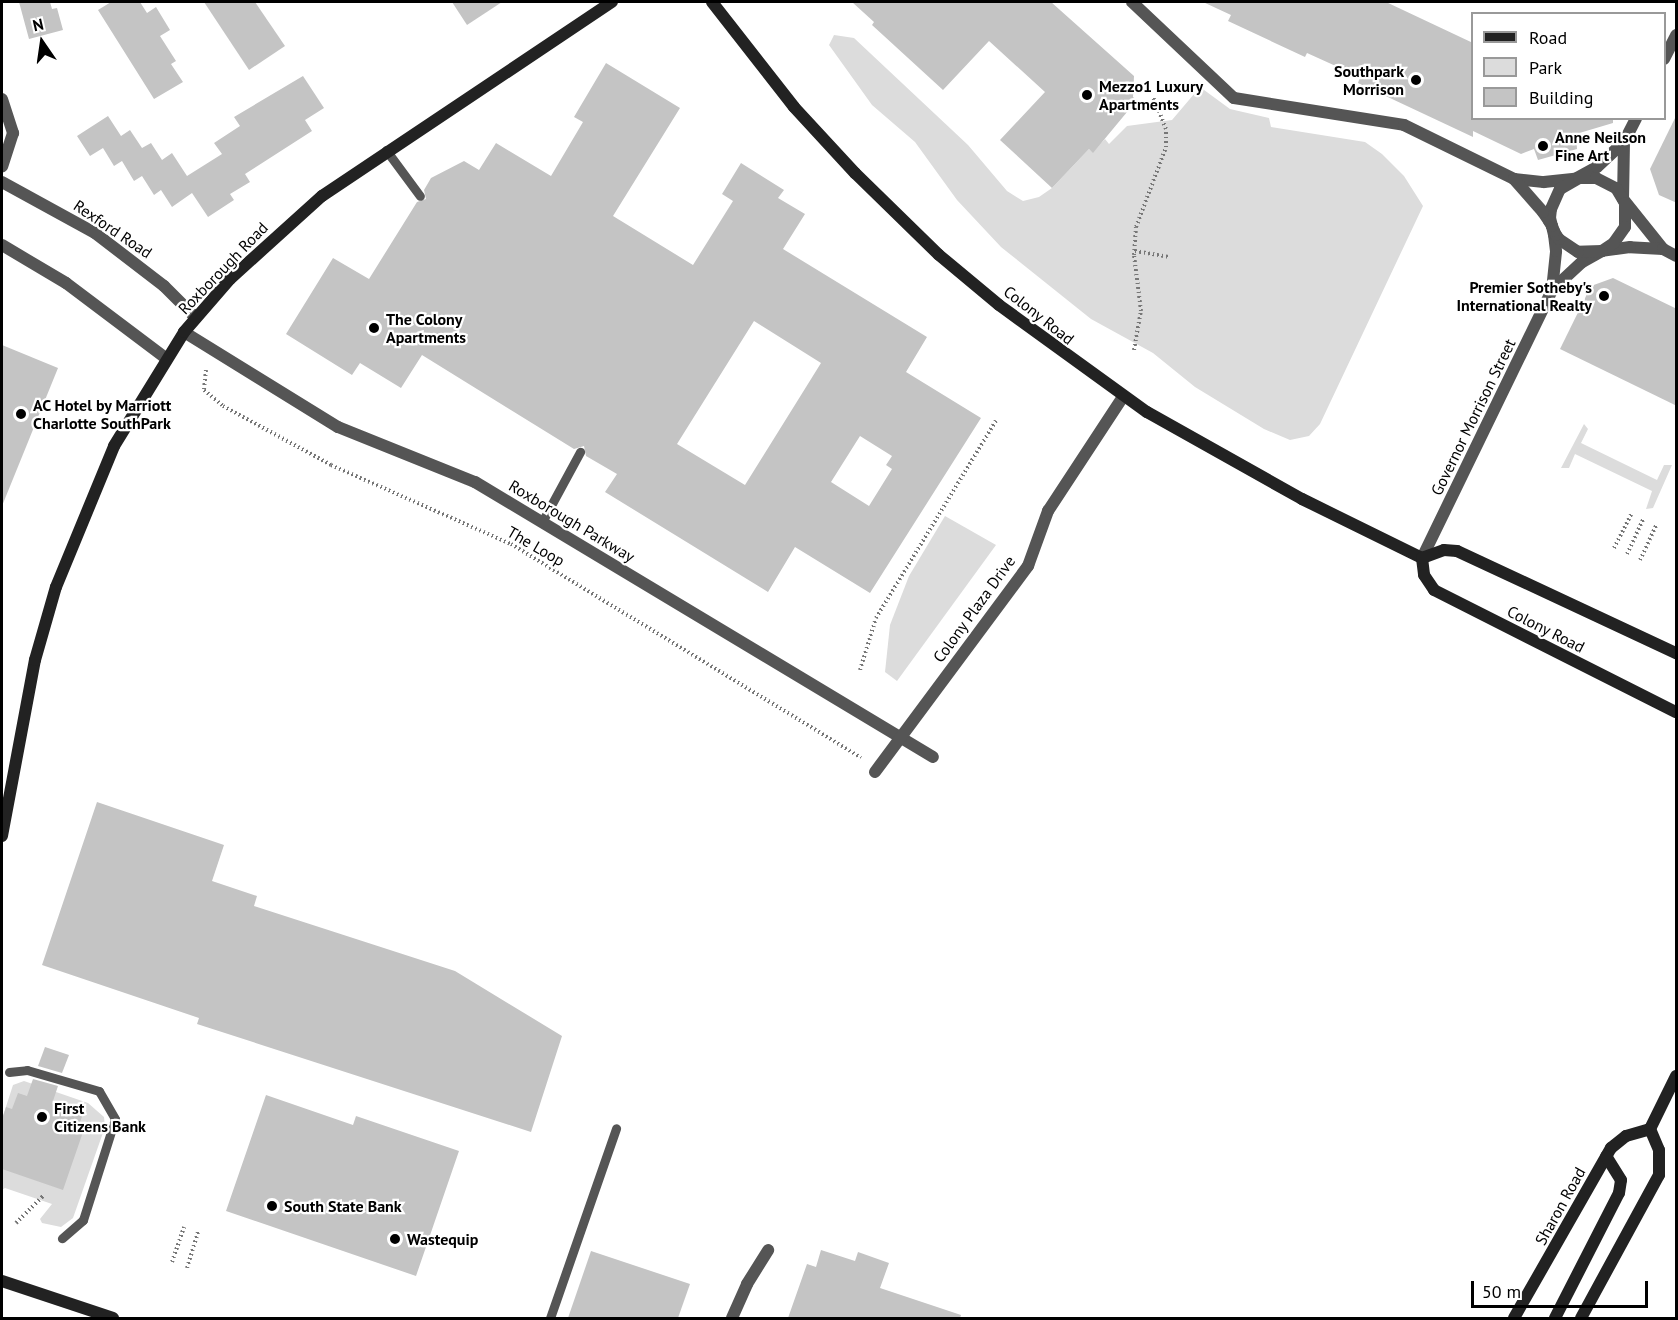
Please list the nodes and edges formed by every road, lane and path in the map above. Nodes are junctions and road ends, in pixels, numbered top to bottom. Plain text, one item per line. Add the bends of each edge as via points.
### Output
1 (612, 2) edge
2 (712, 2) edge
3 (1132, 2) edge
4 (1677, 34) edge
5 (1666, 57) edge
6 (1153, 97) dead end
7 (2, 99) edge
8 (1635, 120) edge
9 (1624, 142) junction
10 (386, 150) junction
11 (2, 166) edge
12 (1514, 178) junction
13 (1575, 179) junction
14 (2, 182) edge
15 (420, 196) dead end
16 (1623, 199) junction
17 (1552, 226) junction
18 (2, 245) edge
19 (1663, 249) junction
20 (1602, 250) junction
21 (1135, 251) junction
22 (1677, 256) edge
23 (1168, 257) dead end
24 (1552, 290) junction
25 (196, 318) junction
26 (184, 333) junction
27 (1134, 350) dead end
28 (167, 359) junction
29 (206, 370) dead end
30 (1123, 397) junction
31 (996, 421) dead end
32 (580, 452) dead end
33 (1631, 514) dead end
34 (1643, 520) dead end
35 (542, 522) junction
36 (1656, 526) dead end
37 (1614, 548) dead end
38 (1627, 554) dead end
39 (1422, 558) junction
40 (1640, 560) dead end
41 (1677, 653) edge
42 (860, 670) dead end
43 (1677, 712) edge
44 (900, 736) junction
45 (933, 757) dead end
46 (861, 758) dead end
47 (875, 772) dead end
48 (2, 836) edge
49 (9, 1072) dead end
50 (1677, 1076) edge
51 (616, 1128) dead end
52 (1650, 1129) junction
53 (1606, 1156) junction
54 (44, 1195) dead end
55 (16, 1223) dead end
56 (184, 1227) dead end
57 (198, 1232) dead end
58 (62, 1238) dead end
59 (768, 1250) dead end
60 (172, 1262) dead end
61 (187, 1268) dead end
62 (2, 1281) edge
63 (113, 1318) edge
64 (550, 1318) edge
65 (732, 1318) edge
66 (1514, 1318) edge
67 (1555, 1318) edge
68 (1581, 1318) edge

1 - 10 street, Roxborough Road
2 - 30 street, Colony Road via 794,107 890,208 999,305
3 - 12 street via 1234,98 1404,125
4 - 5 street
6 - 21 path via 1166,129 1166,147 1140,212
7 - 11 street via 13,133
8 - 9 street, Governor Morrison Street
9 - 13 street, Governor Morrison Street via 1597,167
9 - 16 street, Governor Morrison Street
10 - 15 lane
10 - 25 street, Roxborough Road via 322,196 273,238
12 - 13 street via 1544,182
12 - 17 street
13 - 16 street via 1601,179 1616,188
13 - 17 street, Governor Morrison Street via 1563,186 1553,201
14 - 25 street, Rexford Road via 95,233 156,280
16 - 19 street
16 - 20 street, Governor Morrison Street via 1625,227 1614,243
17 - 20 street via 1570,248 1588,253
17 - 24 street, Governor Morrison Street via 1556,251
18 - 28 street via 66,283
19 - 20 street
19 - 22 street
20 - 24 street, Governor Morrison Street via 1582,262
21 - 23 path
21 - 27 path via 1141,311
24 - 39 street, Governor Morrison Street
25 - 26 street, Roxborough Road
26 - 28 street, Roxborough Road
26 - 35 street, Roxborough Parkway via 338,427 475,482
28 - 48 street, Roxborough Road via 114,446 56,587 35,660
29 - 46 path, The Loop via 204,390 223,406 331,465 511,544
30 - 39 street, Colony Road via 1302,500
30 - 44 street, Colony Plaza Drive via 1048,511 1028,566
31 - 42 path via 876,618
32 - 35 lane
33 - 37 path
34 - 38 path
35 - 44 street, Roxborough Parkway
36 - 40 path
39 - 41 street, Colony Road via 1444,550 1457,551
39 - 43 street, Colony Road via 1424,575 1434,590
44 - 45 street, Roxborough Parkway
44 - 47 street, Colony Plaza Drive
49 - 58 lane via 27,1070 99,1091 115,1119 83,1220 75,1231
50 - 52 street
51 - 64 lane
52 - 53 street, Sharon Road via 1621,1138
52 - 68 street via 1659,1150 1660,1171
53 - 66 street, Sharon Road
53 - 67 street via 1620,1180 1619,1193
54 - 55 path
56 - 60 path
57 - 61 path
59 - 65 street
62 - 63 street

